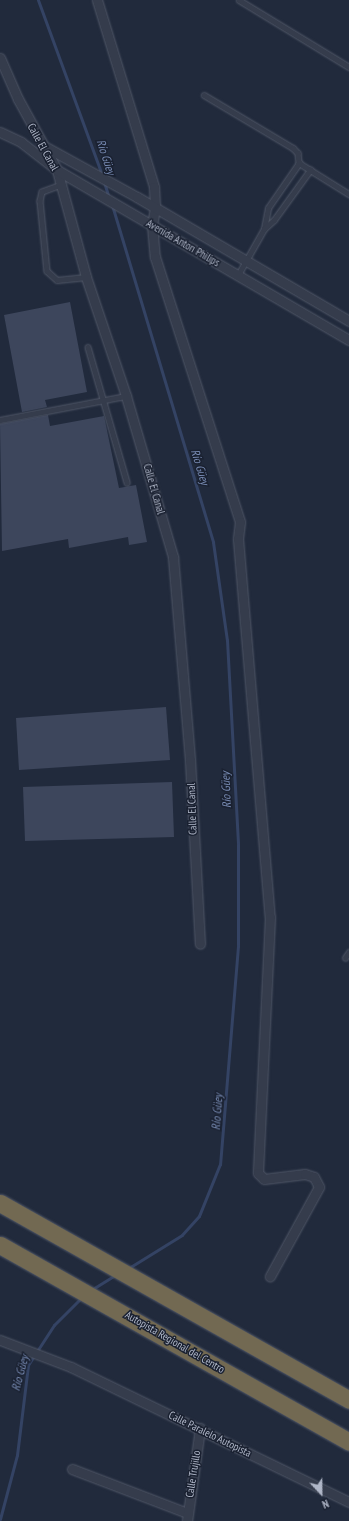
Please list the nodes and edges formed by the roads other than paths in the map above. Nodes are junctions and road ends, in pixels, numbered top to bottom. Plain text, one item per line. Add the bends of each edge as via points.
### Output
1 (97, 0) edge
2 (239, 0) edge
3 (0, 58) edge
4 (349, 67) edge
5 (204, 95) dead end
6 (0, 132) edge
7 (21, 142) junction
8 (41, 145) junction
9 (299, 163) junction
10 (57, 170) junction
11 (310, 170) junction
12 (61, 185) junction
13 (349, 194) edge
14 (155, 208) junction
15 (152, 225) junction
16 (264, 229) junction
17 (246, 261) junction
18 (238, 275) junction
19 (86, 277) junction
20 (349, 321) edge
21 (349, 340) edge
22 (88, 347) dead end
23 (126, 396) junction
24 (106, 402) junction
25 (0, 420) edge
26 (127, 482) dead end
27 (200, 944) dead end
28 (349, 952) edge
29 (345, 958) dead end
30 (0, 1203) edge
31 (0, 1245) edge
32 (270, 1276) dead end
33 (0, 1340) edge
34 (349, 1400) edge
35 (200, 1428) junction
36 (349, 1442) edge
37 (72, 1469) dead end
38 (349, 1502) edge
39 (187, 1517) edge

1 - 14 street via 154,188
2 - 4 lane
3 - 8 street, Calle El Canal
5 - 9 lane via 293,148 298,153
6 - 7 street, Avenida Anton Philips
7 - 8 street, Avenida Anton Philips
7 - 10 street, Avenida Anton Philips
8 - 10 street, Calle El Canal
8 - 14 street, Avenida Anton Philips
9 - 11 lane
9 - 16 lane via 268,208
10 - 12 street, Calle El Canal
10 - 15 street, Avenida Anton Philips
11 - 13 lane
11 - 16 lane via 274,220
12 - 19 street, Calle El Canal
12 - 19 lane via 42,192 40,201 47,271 57,280
14 - 15 street
14 - 17 street, Avenida Anton Philips
15 - 18 street, Avenida Anton Philips
15 - 32 street via 155,257 240,522 238,539 270,917 258,1173 264,1179 305,1174 314,1177 319,1187
16 - 17 lane
17 - 18 lane
17 - 20 street, Avenida Anton Philips
18 - 21 street, Avenida Anton Philips
19 - 23 street, Calle El Canal
22 - 24 lane
23 - 24 lane
23 - 27 street, Calle El Canal via 173,556 190,760
24 - 25 lane
24 - 26 lane
28 - 29 lane
30 - 34 highway
31 - 36 highway, Autopista Regional del Centro
33 - 35 street, Calle Paralelo Autopista via 71,1367
35 - 38 street, Calle Paralelo Autopista
35 - 39 street, Calle Trujillo
37 - 39 street

